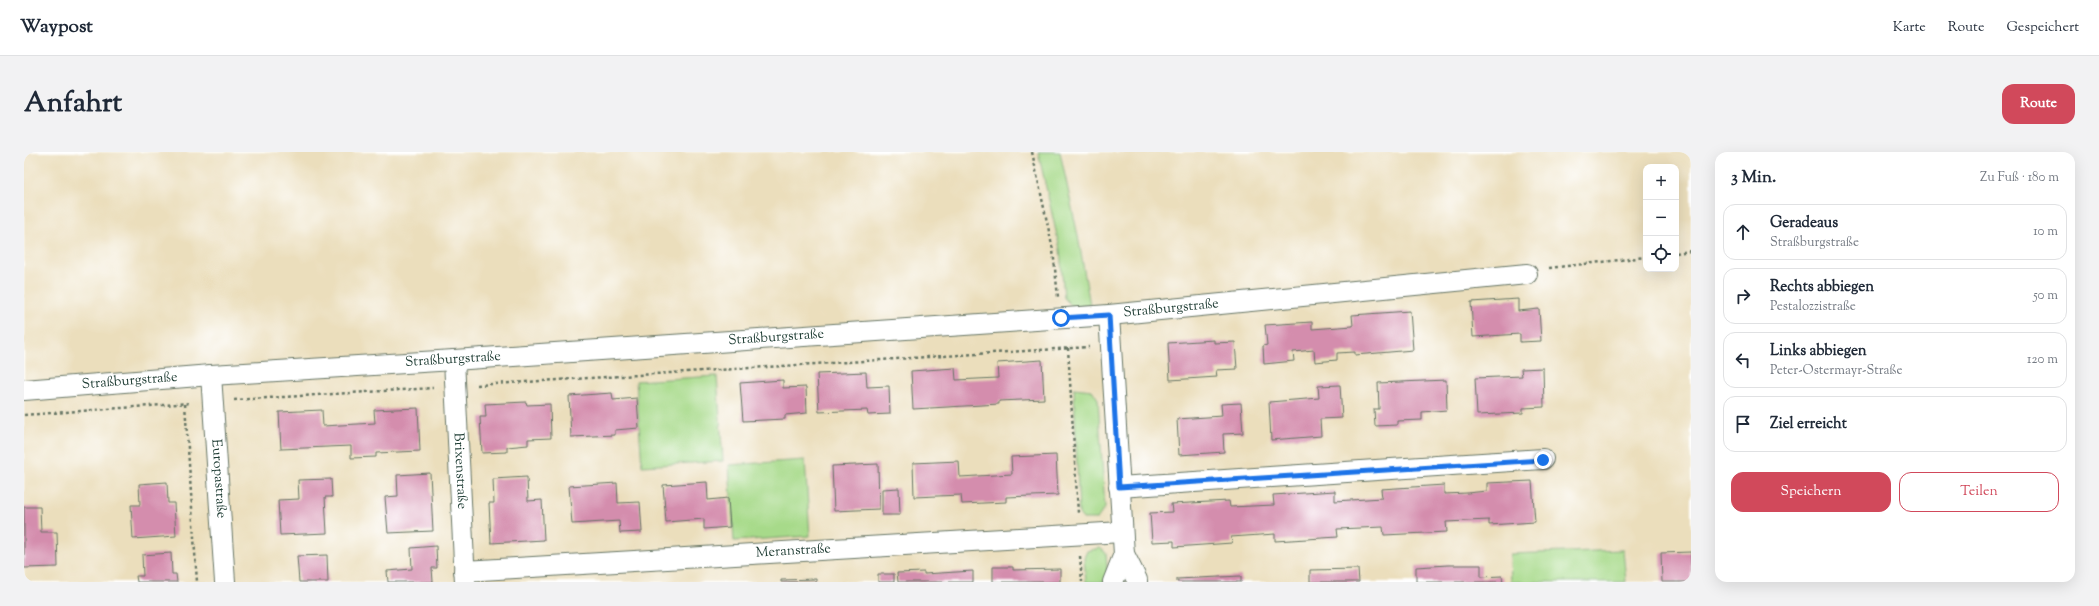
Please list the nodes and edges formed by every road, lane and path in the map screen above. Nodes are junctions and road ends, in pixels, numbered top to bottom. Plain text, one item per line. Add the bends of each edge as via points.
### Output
1 (1032, 152) edge
2 (1691, 251) edge
3 (1679, 253) edge
4 (1643, 257) edge
5 (1527, 274) joint
6 (1109, 315) junction
7 (1061, 318) junction
8 (1111, 345) junction
9 (1068, 348) junction
10 (454, 360) junction
11 (211, 375) junction
12 (455, 386) junction
13 (24, 390) edge
14 (213, 402) junction
15 (185, 404) junction
16 (24, 415) edge
17 (1543, 460) dead end
18 (1119, 487) junction
19 (1122, 532) junction
20 (1079, 535) junction
21 (1124, 554) junction
22 (465, 576) edge
23 (197, 582) edge
24 (224, 582) edge
25 (1082, 582) edge
26 (1113, 582) edge
27 (1137, 582) edge

1 - 7 path via 1053,250
2 - 3 path
4 - 5 path via 1545,269
5 - 6 street, Straßburgstraße
6 - 7 street, Straßburgstraße
6 - 8 street
7 - 10 street, Straßburgstraße
8 - 9 path
8 - 18 street
9 - 12 path
9 - 20 path
10 - 11 street, Straßburgstraße
10 - 12 street, Brixenstraße
11 - 13 street, Straßburgstraße
11 - 14 street, Europastraße
12 - 14 path
12 - 22 street, Brixenstraße
14 - 15 path
14 - 24 street, Europastraße
15 - 16 path
15 - 23 path
17 - 18 street
18 - 19 street
19 - 20 street, Meranstraße
19 - 21 street
20 - 22 street, Meranstraße
20 - 25 path
21 - 26 street
21 - 27 street

